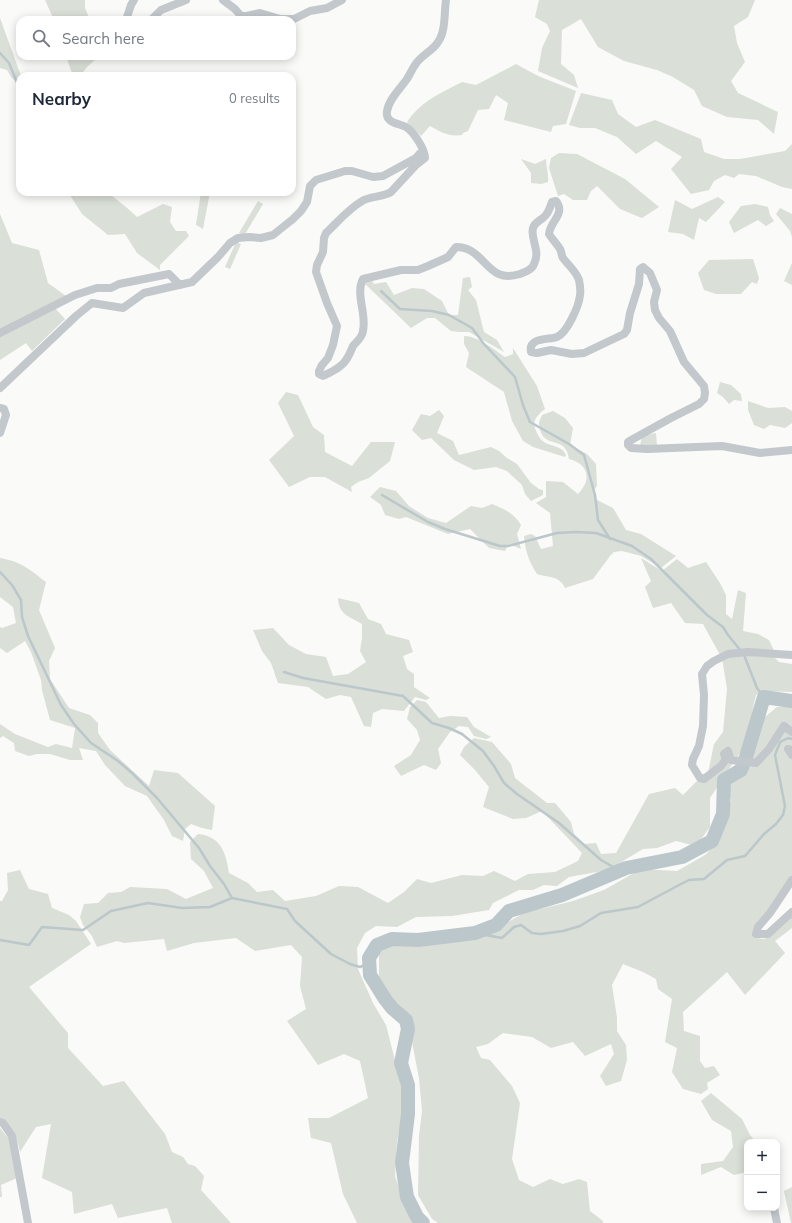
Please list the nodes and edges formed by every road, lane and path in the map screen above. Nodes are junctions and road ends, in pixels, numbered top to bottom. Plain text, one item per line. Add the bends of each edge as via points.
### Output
1 (134, 0) edge
2 (186, 0) edge
3 (223, 0) edge
4 (342, 0) edge
5 (446, 0) edge
6 (127, 16) edge
7 (155, 16) edge
8 (241, 16) edge
9 (241, 16) edge
10 (270, 16) edge
11 (296, 18) edge
12 (423, 150) junction
13 (180, 285) junction
14 (0, 333) edge
15 (0, 388) edge
16 (0, 408) edge
17 (0, 433) edge
18 (792, 450) edge
19 (792, 655) edge
20 (792, 732) edge
21 (792, 750) edge
22 (792, 755) edge
23 (792, 880) edge
24 (792, 912) edge
25 (0, 1122) edge
26 (775, 1211) edge
27 (28, 1223) edge
28 (777, 1223) edge

1 - 6 street
2 - 7 street via 161,10
3 - 9 street
4 - 11 street via 327,8 310,11
5 - 12 street via 438,42 419,59 393,97 387,111 392,122 410,130
8 - 10 street
12 - 13 street via 416,158 383,176 373,177 345,171 316,180 310,186 307,202 301,211 284,227 273,235 261,238 238,238 192,282
12 - 18 street via 425,158 391,192 354,206 326,233 316,272 337,326 333,345 319,374 323,376 339,368 361,337 364,330 360,293 363,279 401,270 418,270 448,257 456,247 472,252 490,269 502,276 510,277 526,272 533,268 537,256 533,227 536,221 546,216 552,202 556,201 560,211 549,234 578,279 580,295 574,314 562,334 538,340 531,348 532,352 551,350 572,354 584,353 624,334 639,284 640,269 643,267 650,273 657,290 655,310 670,331 684,362 704,386 705,393 699,404 633,439 628,445 632,448 647,449 722,446 760,453
13 - 14 street via 169,274 119,284 111,288 97,288 75,295
13 - 15 street via 144,293 123,308 92,303
16 - 17 street via 6,415
19 - 20 street via 748,652 728,654 707,666 702,674 703,726 692,765 700,778 704,779 721,766 726,759 724,754 728,751 731,760 756,763 784,726
21 - 22 street via 788,749
23 - 24 street via 758,927 756,934 768,934
25 - 27 street via 12,1136
26 - 28 street

